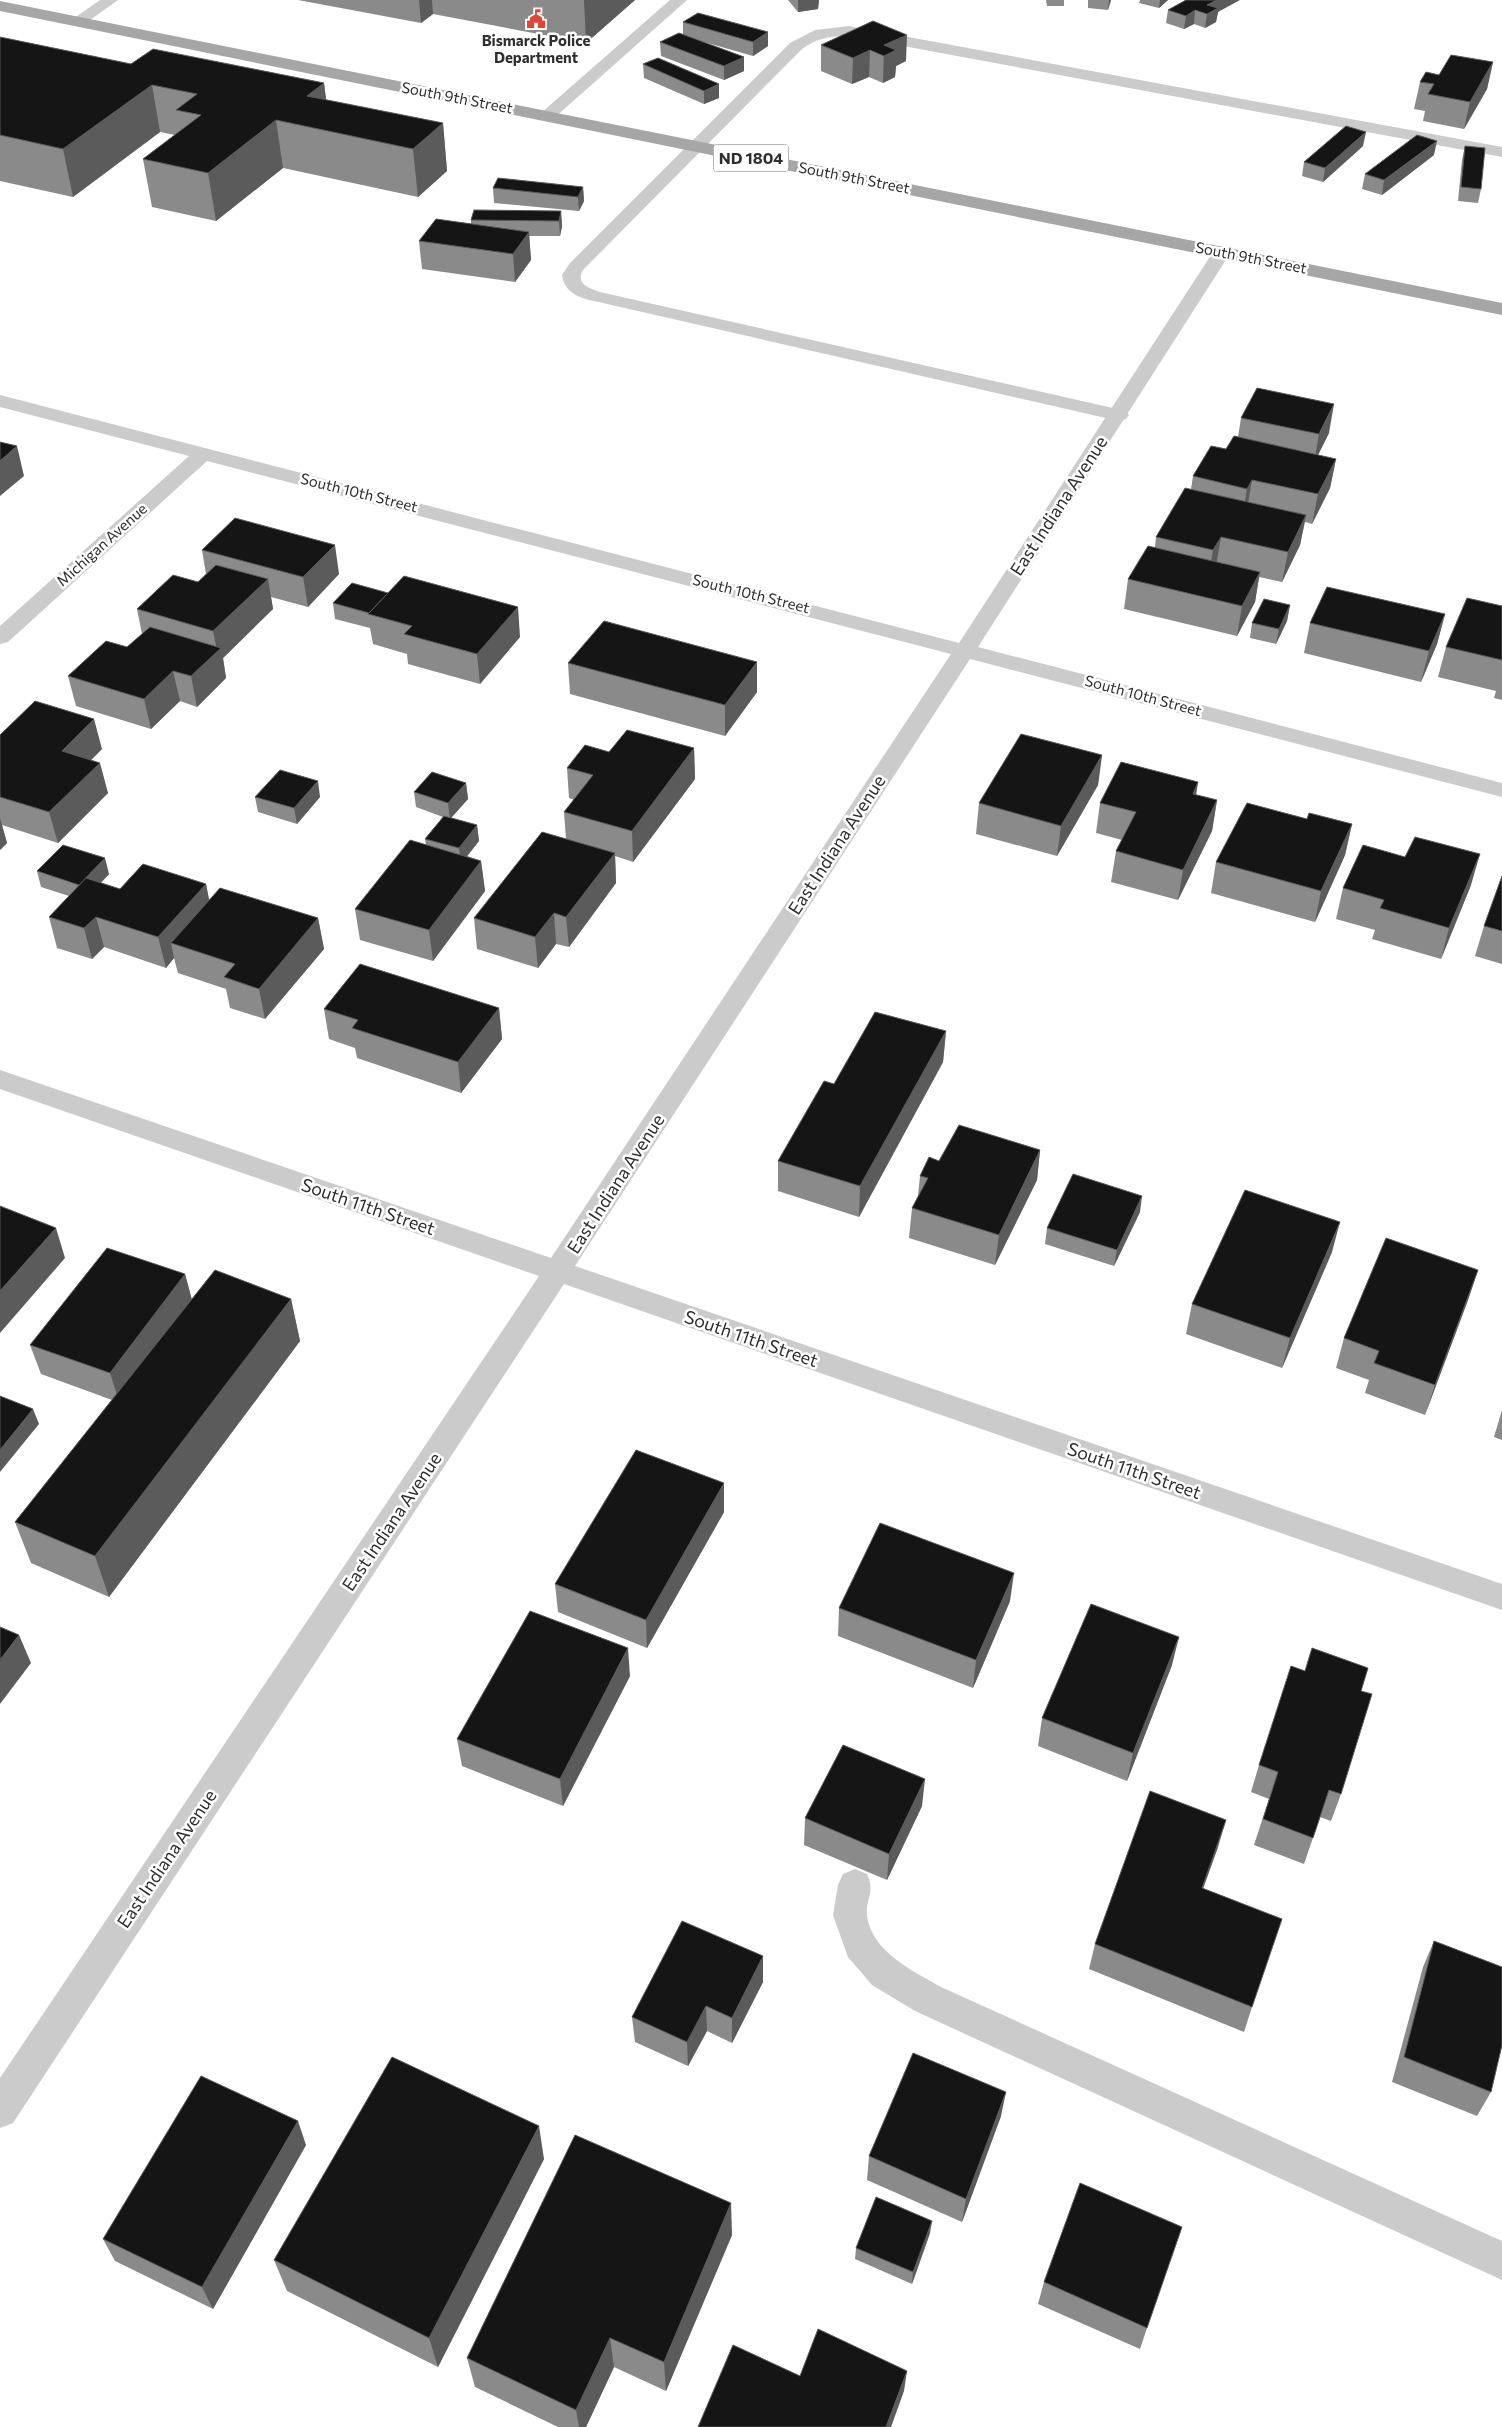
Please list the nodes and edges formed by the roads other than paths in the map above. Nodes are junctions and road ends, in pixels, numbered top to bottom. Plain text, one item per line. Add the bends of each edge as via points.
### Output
1 (110, 0) edge
2 (679, 0) edge
3 (0, 6) edge
4 (78, 22) junction
5 (547, 116) junction
6 (696, 147) junction
7 (1502, 152) edge
8 (1222, 252) junction
9 (1502, 309) edge
10 (0, 401) edge
11 (1118, 415) junction
12 (204, 453) junction
13 (0, 637) edge
14 (965, 649) junction
15 (1502, 790) edge
16 (0, 1079) edge
17 (558, 1273) junction
18 (1502, 1597) edge
19 (855, 1885) dead end
20 (0, 2110) edge
21 (1502, 2261) edge

1 - 4 street
2 - 5 street
3 - 4 main road, South 9th Street / ND 1804
4 - 5 main road, South 9th Street / ND 1804
5 - 6 main road, South 9th Street / ND 1804
6 - 7 street via 805,39 816,33 849,31
6 - 8 main road, South 9th Street / ND 1804
6 - 11 street via 576,266 572,283 579,290
8 - 9 main road, South 9th Street / ND 1804
8 - 11 street, East Indiana Avenue
10 - 12 street, South 10th Street
11 - 14 street, East Indiana Avenue
12 - 13 street, Michigan Avenue
12 - 14 street, South 10th Street
14 - 15 street, South 10th Street
14 - 17 street, East Indiana Avenue
16 - 17 street, South 11th Street
17 - 18 street, South 11th Street
17 - 20 street, East Indiana Avenue
19 - 21 street via 850,1915 860,1945 884,1973 928,1999

